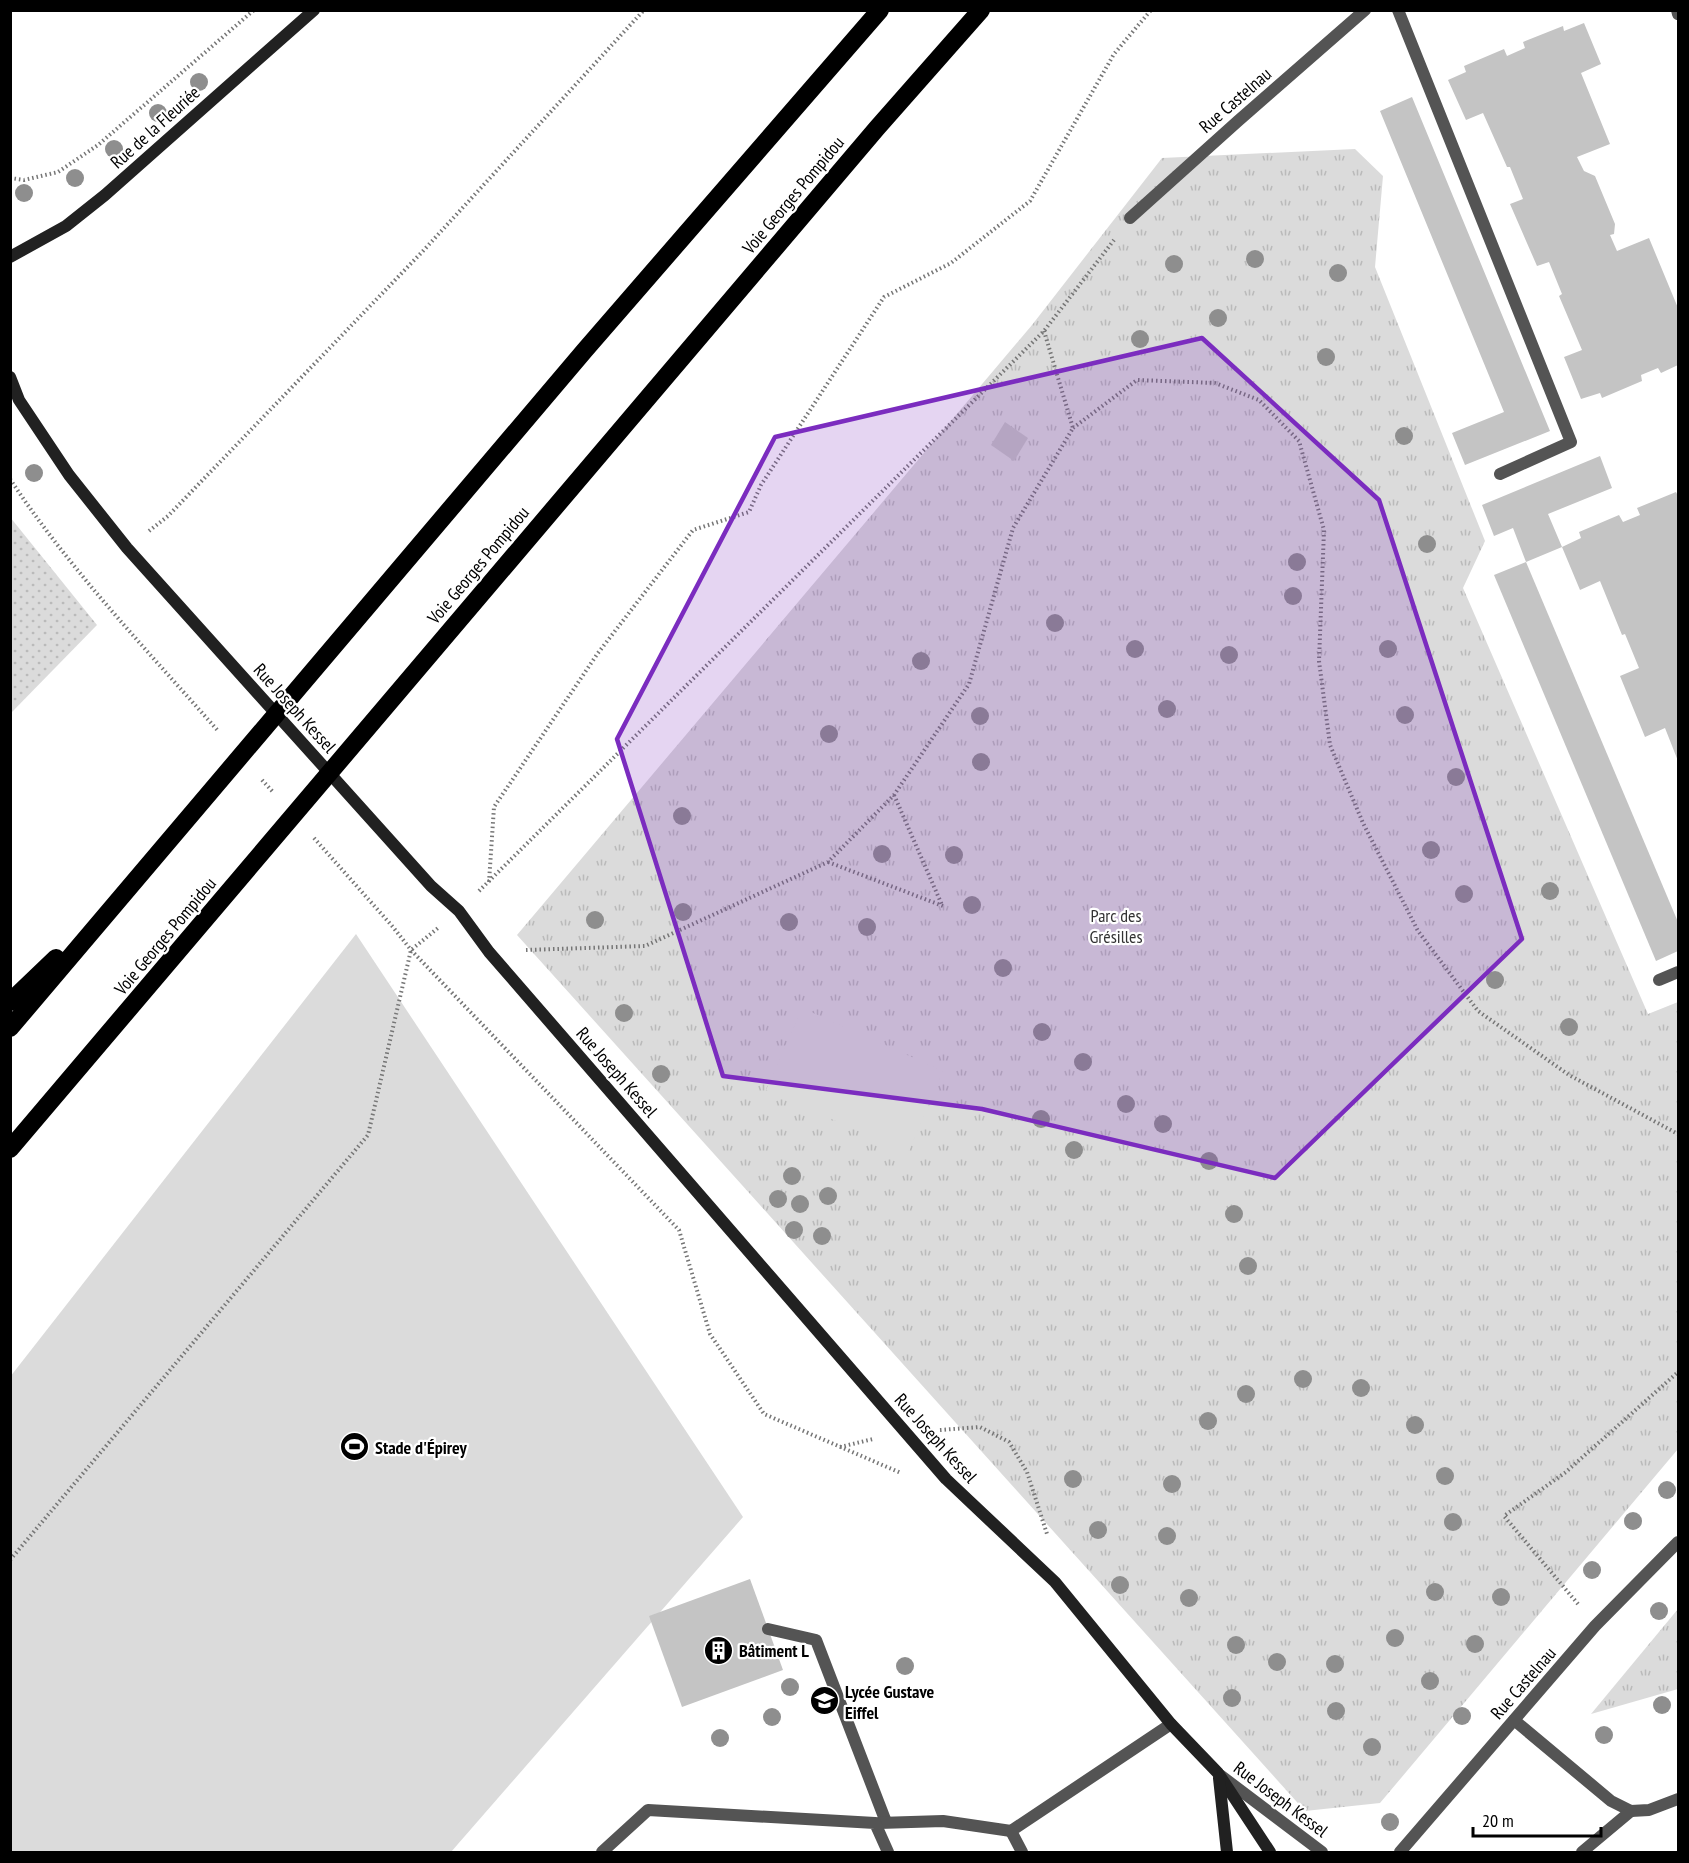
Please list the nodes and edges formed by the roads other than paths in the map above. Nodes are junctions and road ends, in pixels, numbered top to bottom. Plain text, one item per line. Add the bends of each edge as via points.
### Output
1 (314, 10) edge
2 (880, 10) edge
3 (981, 10) edge
4 (1365, 10) edge
5 (1398, 10) edge
6 (1130, 218) road end
7 (10, 257) edge
8 (10, 377) edge
9 (1500, 474) dead end
10 (130, 885) junction
11 (1678, 972) edge
12 (1659, 980) dead end
13 (10, 1002) edge
14 (10, 1028) edge
15 (10, 1149) edge
16 (1678, 1542) edge
17 (768, 1629) dead end
18 (1514, 1720) junction
19 (1171, 1724) junction
20 (1218, 1773) junction
21 (1678, 1799) edge
22 (1631, 1811) junction
23 (880, 1823) junction
24 (1011, 1831) junction
25 (602, 1852) edge
26 (888, 1852) edge
27 (1022, 1852) edge
28 (1227, 1852) edge
29 (1270, 1852) edge
30 (1322, 1852) edge
31 (1400, 1852) edge
32 (1582, 1852) edge

1 - 7 street, Rue de la Fleuriée via 105,195 66,226
2 - 10 highway
3 - 15 highway, Voie Georges Pompidou
4 - 6 street, Rue Castelnau
5 - 9 street via 1571,442
8 - 19 street, Rue Joseph Kessel via 19,400 69,475 145,568 431,886 459,911 489,952 946,1479 1055,1582
10 - 13 highway
10 - 14 highway
11 - 12 street
16 - 18 street, Rue Castelnau via 1595,1626
17 - 23 street via 816,1640
18 - 22 street via 1611,1801
18 - 31 street, Rue Castelnau
19 - 20 street, Rue Joseph Kessel
19 - 24 street
20 - 28 street, Rue Joseph Kessel
20 - 29 street, Rue Joseph Kessel
20 - 30 street, Rue Joseph Kessel
21 - 22 street via 1649,1810
22 - 32 street
23 - 24 street via 943,1821
23 - 25 street via 648,1810
23 - 26 street
24 - 27 street

